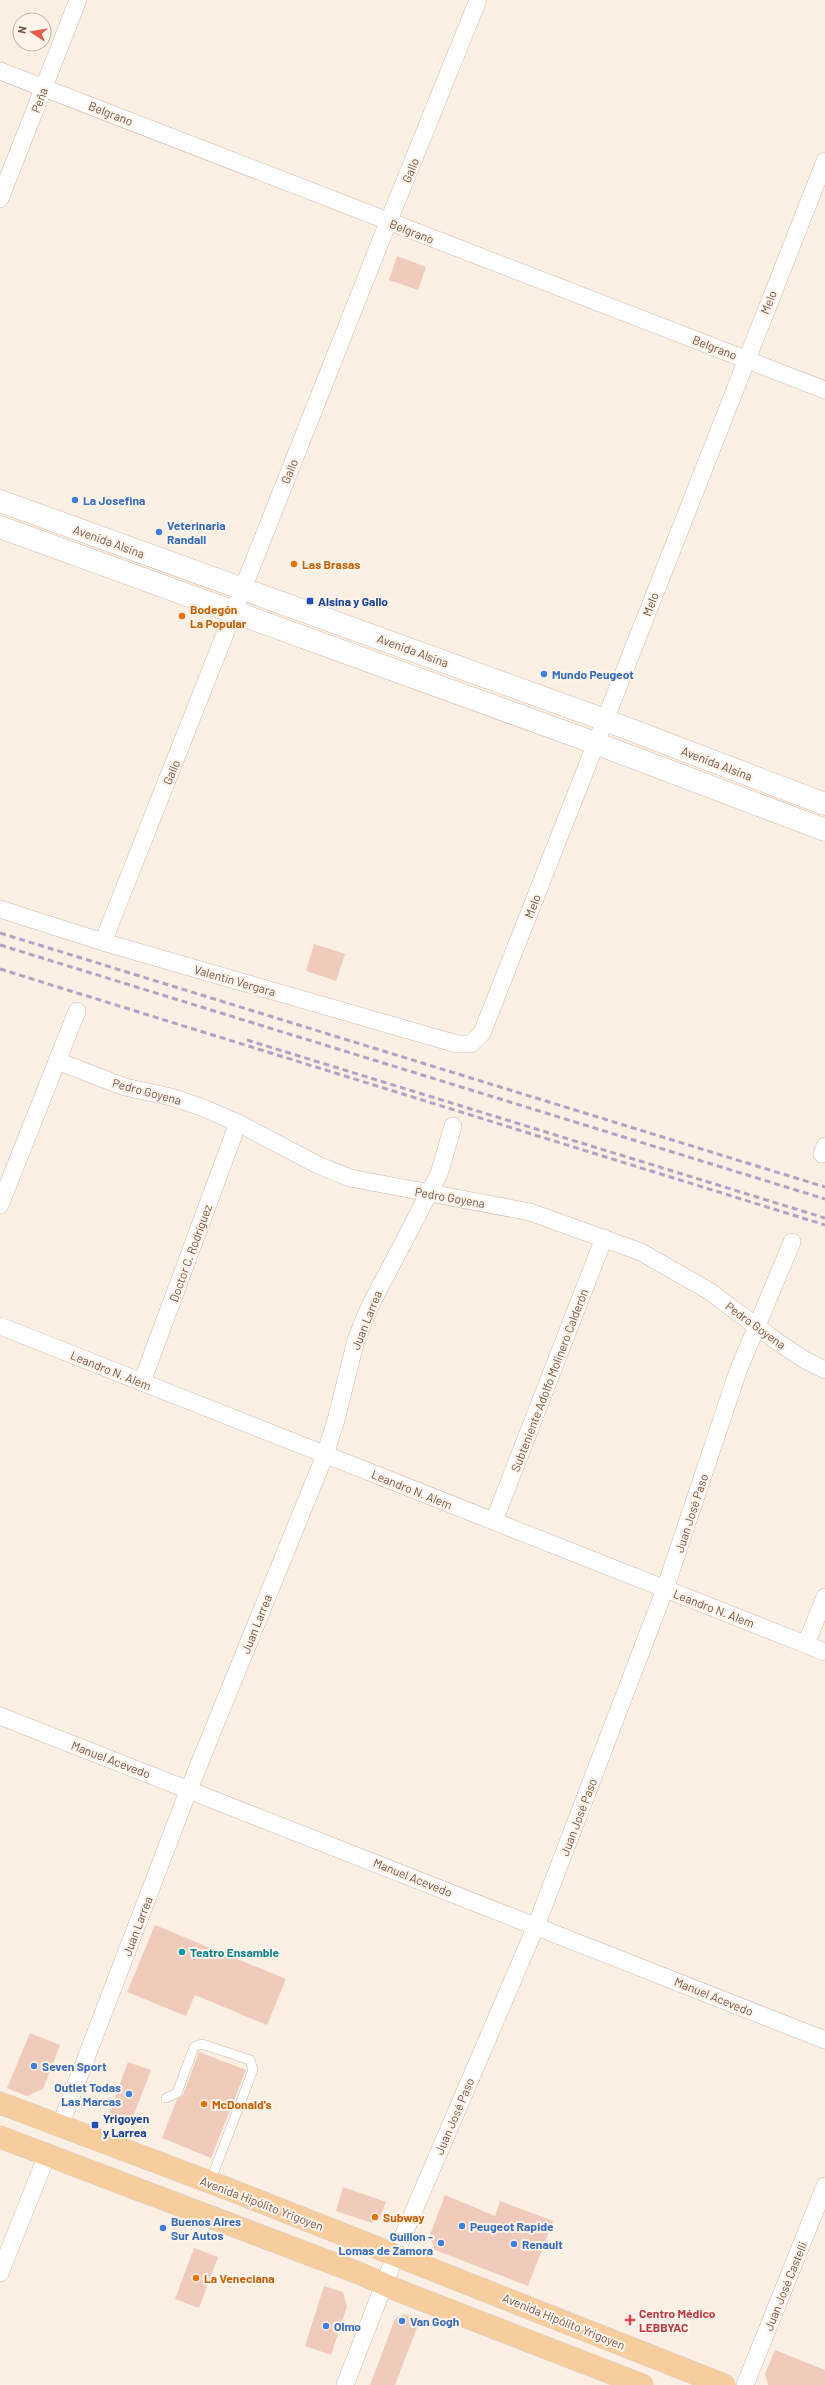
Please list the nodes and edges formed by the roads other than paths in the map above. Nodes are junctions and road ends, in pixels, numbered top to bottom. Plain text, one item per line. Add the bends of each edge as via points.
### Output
1 (78, 0) edge
2 (478, 0) edge
3 (0, 71) edge
4 (44, 87) junction
5 (825, 161) edge
6 (0, 199) edge
7 (388, 222) junction
8 (746, 359) junction
9 (825, 390) edge
10 (0, 501) edge
11 (0, 527) edge
12 (242, 590) junction
13 (235, 612) junction
14 (605, 720) junction
15 (595, 743) junction
16 (825, 804) edge
17 (825, 830) edge
18 (0, 909) edge
19 (104, 942) junction
20 (77, 1011) dead end
21 (471, 1044) joint
22 (57, 1061) junction
23 (238, 1123) junction
24 (453, 1126) dead end
25 (429, 1194) junction
26 (0, 1205) edge
27 (604, 1238) junction
28 (792, 1242) dead end
29 (756, 1324) junction
30 (0, 1326) edge
31 (825, 1370) edge
32 (142, 1382) junction
33 (324, 1454) junction
34 (494, 1521) junction
35 (665, 1589) junction
36 (825, 1597) edge
37 (806, 1644) junction
38 (825, 1652) edge
39 (0, 1716) edge
40 (189, 1789) junction
41 (536, 1926) junction
42 (825, 2040) edge
43 (166, 2098) dead end
44 (0, 2103) edge
45 (60, 2126) junction
46 (0, 2137) edge
47 (46, 2155) junction
48 (210, 2182) junction
49 (825, 2186) edge
50 (395, 2255) junction
51 (0, 2273) edge
52 (384, 2284) junction
53 (345, 2385) edge
54 (642, 2385) edge
55 (724, 2385) edge
56 (745, 2385) edge

1 - 4 street, Peña
2 - 7 street, Gallo
3 - 4 street, Belgrano
4 - 6 street, Peña
4 - 7 street, Belgrano
5 - 8 street, Melo
7 - 8 street, Belgrano
7 - 12 street, Gallo
8 - 9 street, Belgrano
8 - 14 street, Melo
10 - 12 main road, Avenida Alsina
11 - 13 main road, Avenida Alsina
12 - 13 street, Gallo
12 - 14 main road, Avenida Alsina via 305,610
13 - 15 main road, Avenida Alsina
13 - 19 street, Gallo
14 - 15 street, Melo
14 - 16 main road, Avenida Alsina
15 - 17 main road, Avenida Alsina
15 - 21 street, Melo via 482,1033
18 - 19 street, Valentín Vergara
19 - 21 street, Valentín Vergara via 457,1044
20 - 22 street
22 - 23 street, Pedro Goyena via 125,1087 171,1097
22 - 26 street
23 - 25 street, Pedro Goyena via 318,1165 350,1178
23 - 32 street, Doctor C. Rodríguez
24 - 25 street, Juan Larrea via 439,1174
25 - 27 street, Pedro Goyena via 530,1212
25 - 33 street, Juan Larrea via 358,1333 336,1420
27 - 29 street, Pedro Goyena via 641,1252 680,1273
27 - 34 street, Subteniente Adolfo Molinero Calderón
28 - 29 street, Juan José Paso
29 - 31 street, Pedro Goyena via 805,1360
29 - 35 street, Juan José Paso
30 - 32 street, Leandro N. Alem
32 - 33 street, Leandro N. Alem
33 - 34 street, Leandro N. Alem
33 - 40 street, Juan Larrea
34 - 35 street, Leandro N. Alem
35 - 37 street, Leandro N. Alem
35 - 41 street, Juan José Paso
36 - 37 street
37 - 38 street, Leandro N. Alem
39 - 40 street, Manuel Acevedo
40 - 41 street, Manuel Acevedo
40 - 45 street, Juan Larrea
41 - 42 street, Manuel Acevedo
41 - 50 street, Juan José Paso
43 - 48 lane via 177,2093 194,2048 202,2044 250,2060 253,2070
44 - 45 main road, Avenida Hipólito Yrigoyen
45 - 48 main road, Avenida Hipólito Yrigoyen
46 - 47 main road
47 - 51 street
47 - 52 main road via 247,2229
48 - 50 main road, Avenida Hipólito Yrigoyen
49 - 56 street, Juan José Castelli
50 - 52 street, Juan José Paso
50 - 55 main road, Avenida Hipólito Yrigoyen
52 - 53 street, Juan José Paso
52 - 54 main road

